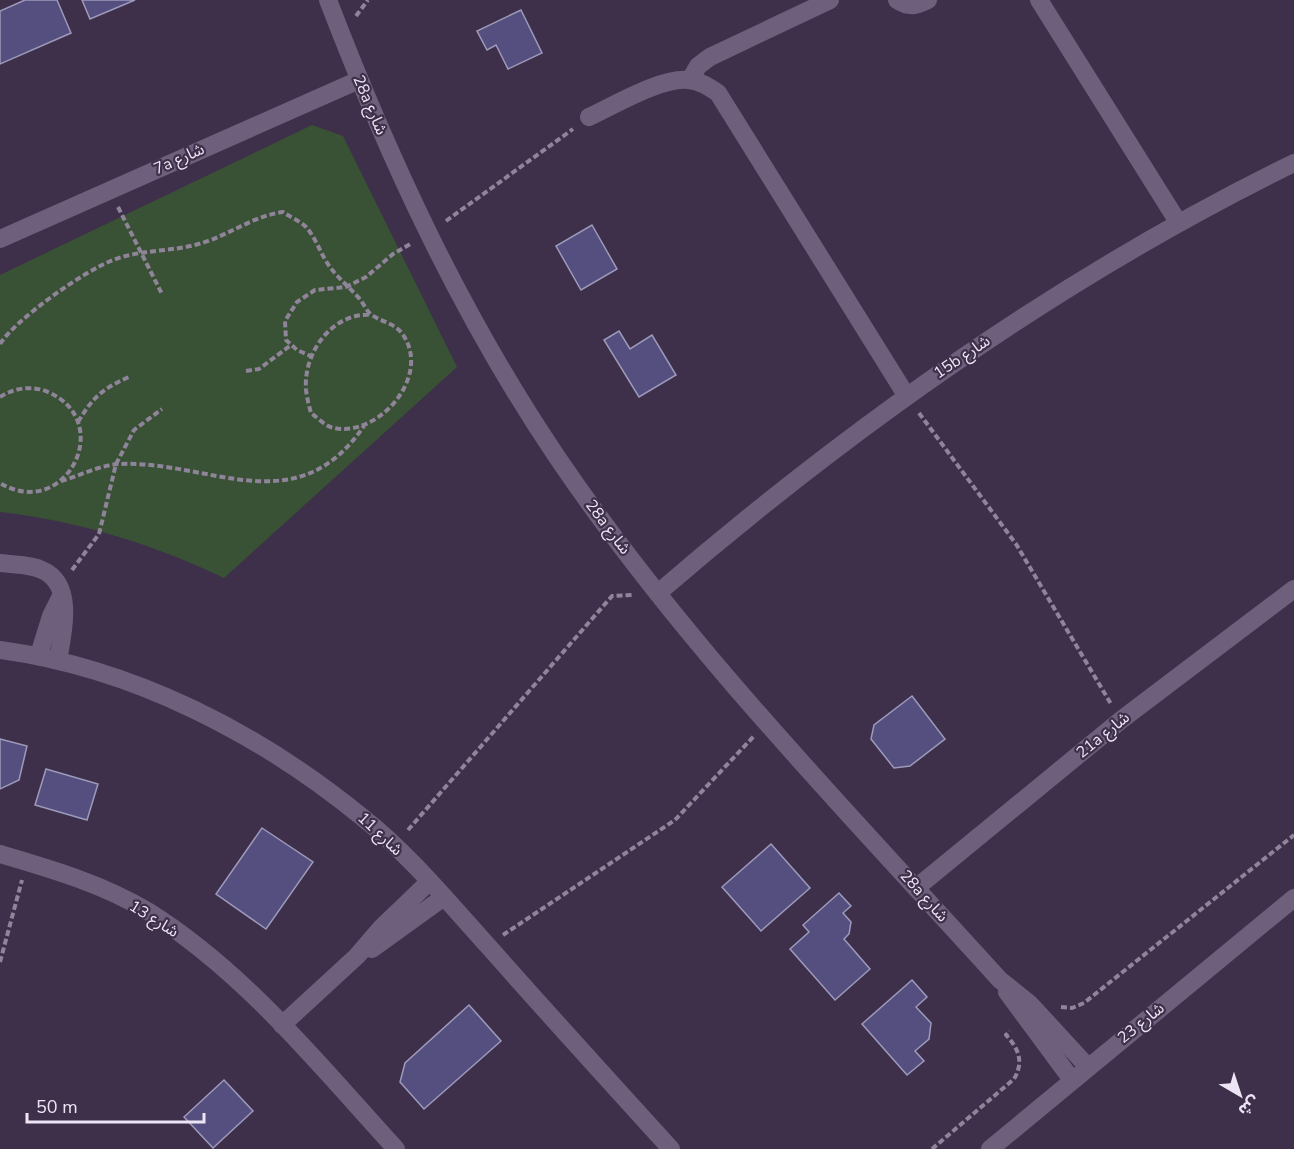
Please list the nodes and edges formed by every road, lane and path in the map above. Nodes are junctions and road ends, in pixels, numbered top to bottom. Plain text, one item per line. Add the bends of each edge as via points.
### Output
1 (328, 0) edge
2 (830, 0) edge
3 (897, 0) edge
4 (928, 0) edge
5 (1039, 0) edge
6 (690, 80) junction
7 (359, 81) junction
8 (589, 117) dead end
9 (1294, 163) edge
10 (109, 189) junction
11 (1179, 222) junction
12 (0, 239) edge
13 (140, 253) junction
14 (162, 294) dead end
15 (371, 315) junction
16 (0, 344) edge
17 (291, 345) dead end
18 (246, 370) dead end
19 (129, 377) dead end
20 (906, 395) junction
21 (0, 397) edge
22 (162, 409) dead end
23 (78, 422) junction
24 (364, 425) junction
25 (116, 464) junction
26 (61, 481) junction
27 (0, 483) edge
28 (0, 564) edge
29 (1294, 589) edge
30 (60, 592) junction
31 (658, 593) junction
32 (0, 650) edge
33 (39, 655) junction
34 (58, 660) junction
35 (1121, 720) junction
36 (766, 722) junction
37 (1294, 835) edge
38 (394, 846) junction
39 (0, 854) edge
40 (27, 862) junction
41 (429, 882) junction
42 (916, 888) junction
43 (444, 897) junction
44 (1294, 898) edge
45 (487, 946) junction
46 (357, 956) junction
47 (0, 962) edge
48 (1030, 1014) junction
49 (282, 1025) junction
50 (1088, 1066) junction
51 (1072, 1080) junction
52 (396, 1149) edge
53 (671, 1149) edge
54 (932, 1149) edge
55 (990, 1149) edge

1 - 7 street, 28a شارع
2 - 6 street via 710,57 698,66
3 - 4 street via 915,6
5 - 11 street
6 - 8 street via 659,85
6 - 20 street via 705,84 728,106
7 - 10 street, 7a شارع
7 - 31 street, 28a شارع via 428,234 510,384 556,456
9 - 11 street, 15b شارع
10 - 12 street, 7a شارع
10 - 13 path
11 - 20 street, 15b شارع via 1076,283
13 - 14 path
13 - 15 path via 201,244 263,215 283,212 306,227 329,266
13 - 16 path via 112,260 45,302
15 - 24 path via 389,321 405,338 410,358 407,381 394,404 378,419
15 - 24 path via 355,314 337,322 320,342 309,365 306,389 311,413 332,428 356,429
17 - 18 path via 258,369
19 - 23 path via 106,387 90,402
20 - 31 street, 15b شارع via 803,472
20 - 35 path via 1016,544
21 - 23 path via 25,388 42,389 64,402
22 - 25 path via 134,430
23 - 26 path via 79,454
24 - 25 path via 350,447 325,464 293,478 267,483 157,465
25 - 26 path
25 - 30 path via 99,534
26 - 27 path via 27,492
28 - 30 street via 43,570 54,579
29 - 35 street, 21a شارع
30 - 33 street
30 - 34 street via 65,618
31 - 36 street, 28a شارع
31 - 38 path via 612,596
32 - 33 street, شارع 11
33 - 34 street, شارع 11
34 - 38 street, شارع 11 via 141,687 220,722 295,766
35 - 42 street, 21a شارع
36 - 42 street, 28a شارع
36 - 45 path via 675,820
37 - 48 path via 1084,1003 1064,1008 1048,1000
38 - 41 street, شارع 11
39 - 40 street, شارع 13
40 - 47 path
40 - 49 street, شارع 13 via 69,874 148,912 219,963
41 - 43 street, شارع 11
41 - 46 street
42 - 48 street, 28a شارع
43 - 45 street, شارع 11
43 - 46 street via 381,944
44 - 50 street, شارع 23
45 - 53 street, شارع 11
46 - 49 street
48 - 50 street, 28a شارع
48 - 51 street, 28a شارع
48 - 54 path via 1005,1035 1019,1054 1014,1080
49 - 52 street, شارع 13
50 - 51 street, شارع 23
51 - 55 street, شارع 23

